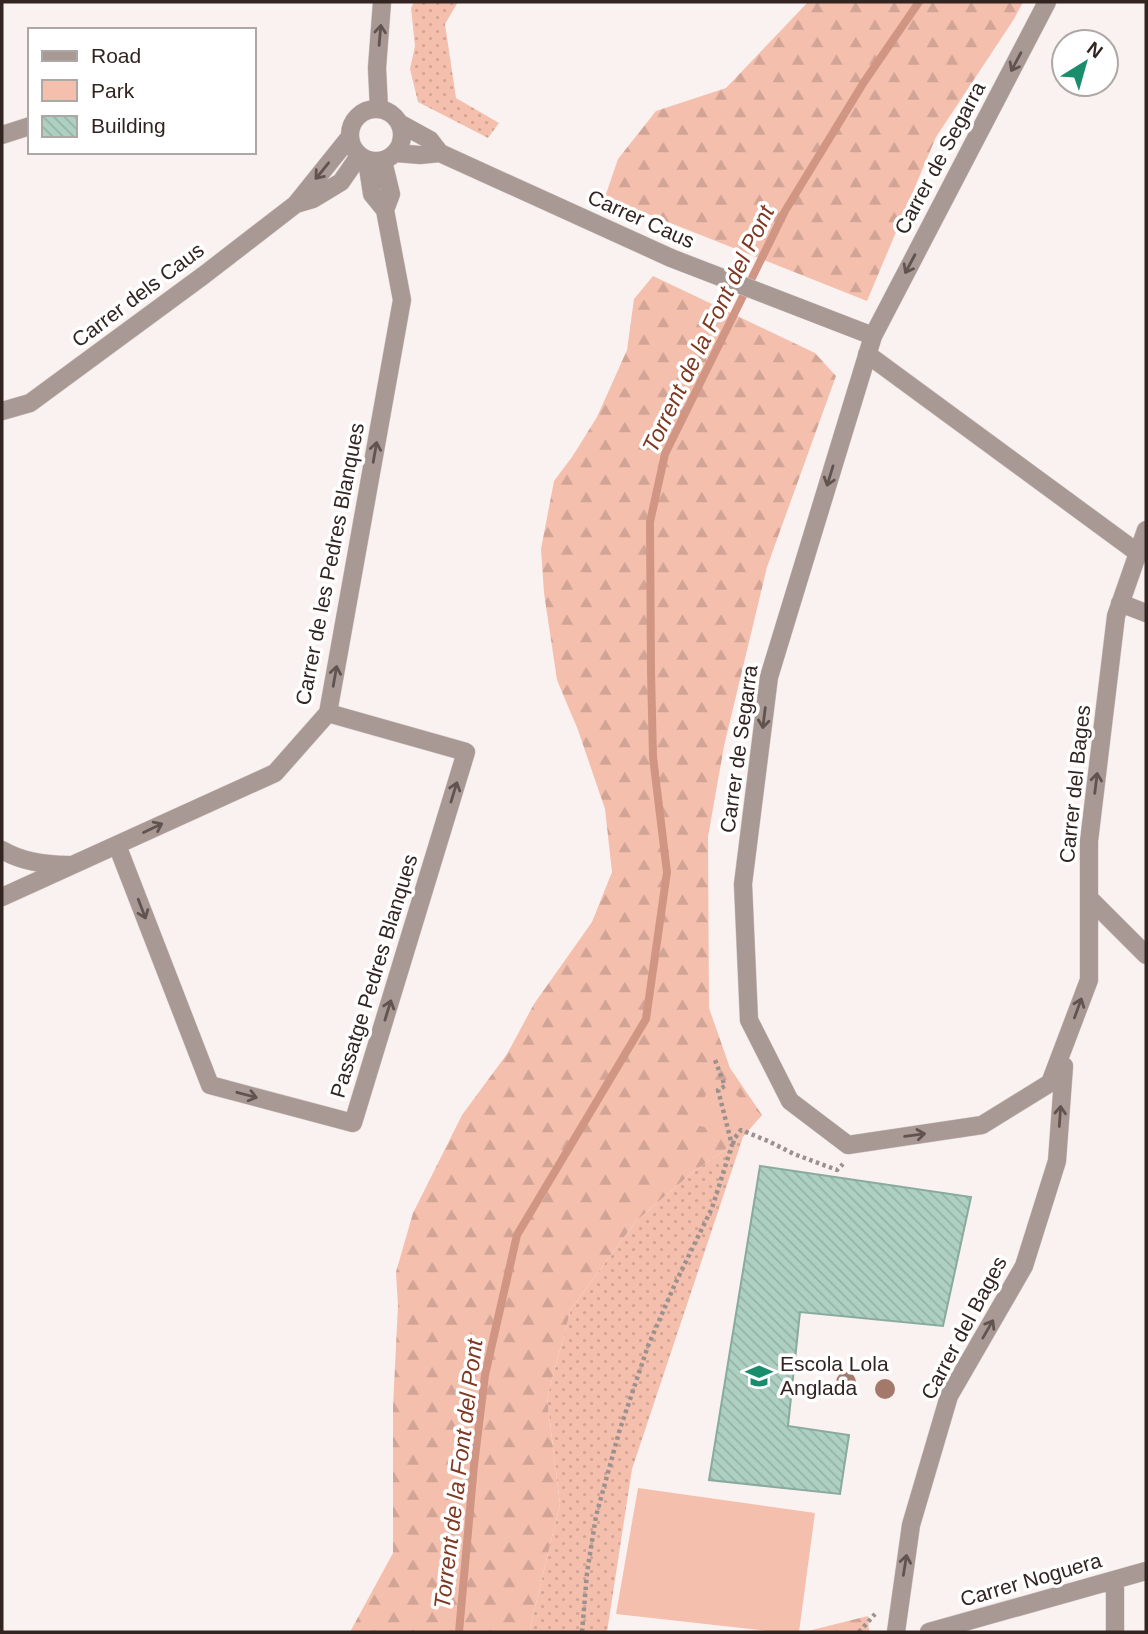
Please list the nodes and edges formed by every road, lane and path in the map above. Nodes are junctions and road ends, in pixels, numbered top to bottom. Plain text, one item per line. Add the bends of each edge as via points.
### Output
1 (382, 2) edge
2 (1047, 2) edge
3 (379, 109) junction
4 (400, 123) junction
5 (28, 127) edge
6 (2, 135) edge
7 (349, 138) junction
8 (440, 153) junction
9 (376, 158) junction
10 (296, 204) junction
11 (873, 336) junction
12 (867, 354) junction
13 (2, 411) edge
14 (1146, 530) edge
15 (1138, 553) junction
16 (1120, 603) junction
17 (1146, 613) edge
18 (328, 713) junction
19 (117, 845) junction
20 (2, 850) edge
21 (72, 866) junction
22 (2, 897) edge
23 (1089, 898) junction
24 (1146, 956) edge
25 (1065, 1044) junction
26 (715, 1060) dead end
27 (732, 1145) junction
28 (847, 1153) junction
29 (1146, 1571) edge
30 (1115, 1580) junction
31 (876, 1614) dead end
32 (582, 1632) edge
33 (859, 1632) edge
34 (896, 1632) edge
35 (929, 1632) edge
36 (1115, 1632) edge

3 -> 1 street
2 -> 11 street, Carrer de Segarra
3 - 4 street
3 - 7 street via 357,117
4 - 8 street, Carrer Caus via 430,140
4 - 9 street via 402,139
5 - 6 street
7 - 9 street
7 -> 10 street
8 - 9 street, Carrer Caus
8 - 11 street, Carrer Caus via 671,258
9 - 10 street via 313,199
18 -> 9 street, Carrer de les Pedres Blanques via 402,300 386,210 391,194
10 - 13 street, Carrer dels Caus via 30,403
11 - 12 street, Carrer de Segarra
12 - 15 street
12 -> 28 street, Carrer de Segarra via 769,677 743,884 749,1020 790,1101
14 - 15 street, Carrer del Bages
15 - 16 street, Carrer del Bages
16 - 17 street
23 -> 16 street, Carrer del Bages via 1089,841
19 -> 18 street, Carrer de les Pedres Blanques via 275,773
19 -> 18 street, Passatge Pedres Blanques via 210,1085 354,1123 466,752
19 - 21 street, Carrer de les Pedres Blanques
20 - 21 street via 11,856
21 - 22 street, Carrer de les Pedres Blanques
23 - 24 street
25 -> 23 street, Carrer del Bages via 1089,980
28 -> 25 street, Carrer del Bages via 982,1125 1050,1083
34 -> 25 street, Carrer del Bages via 911,1525 949,1396 1024,1266 1057,1161
26 - 27 path via 725,1086 718,1090
27 - 28 path via 741,1130 837,1170
27 - 32 path via 712,1208 653,1334 620,1429 596,1516
29 - 30 street, Carrer Noguera
30 - 35 street, Carrer Noguera
30 - 36 street
31 - 33 path

